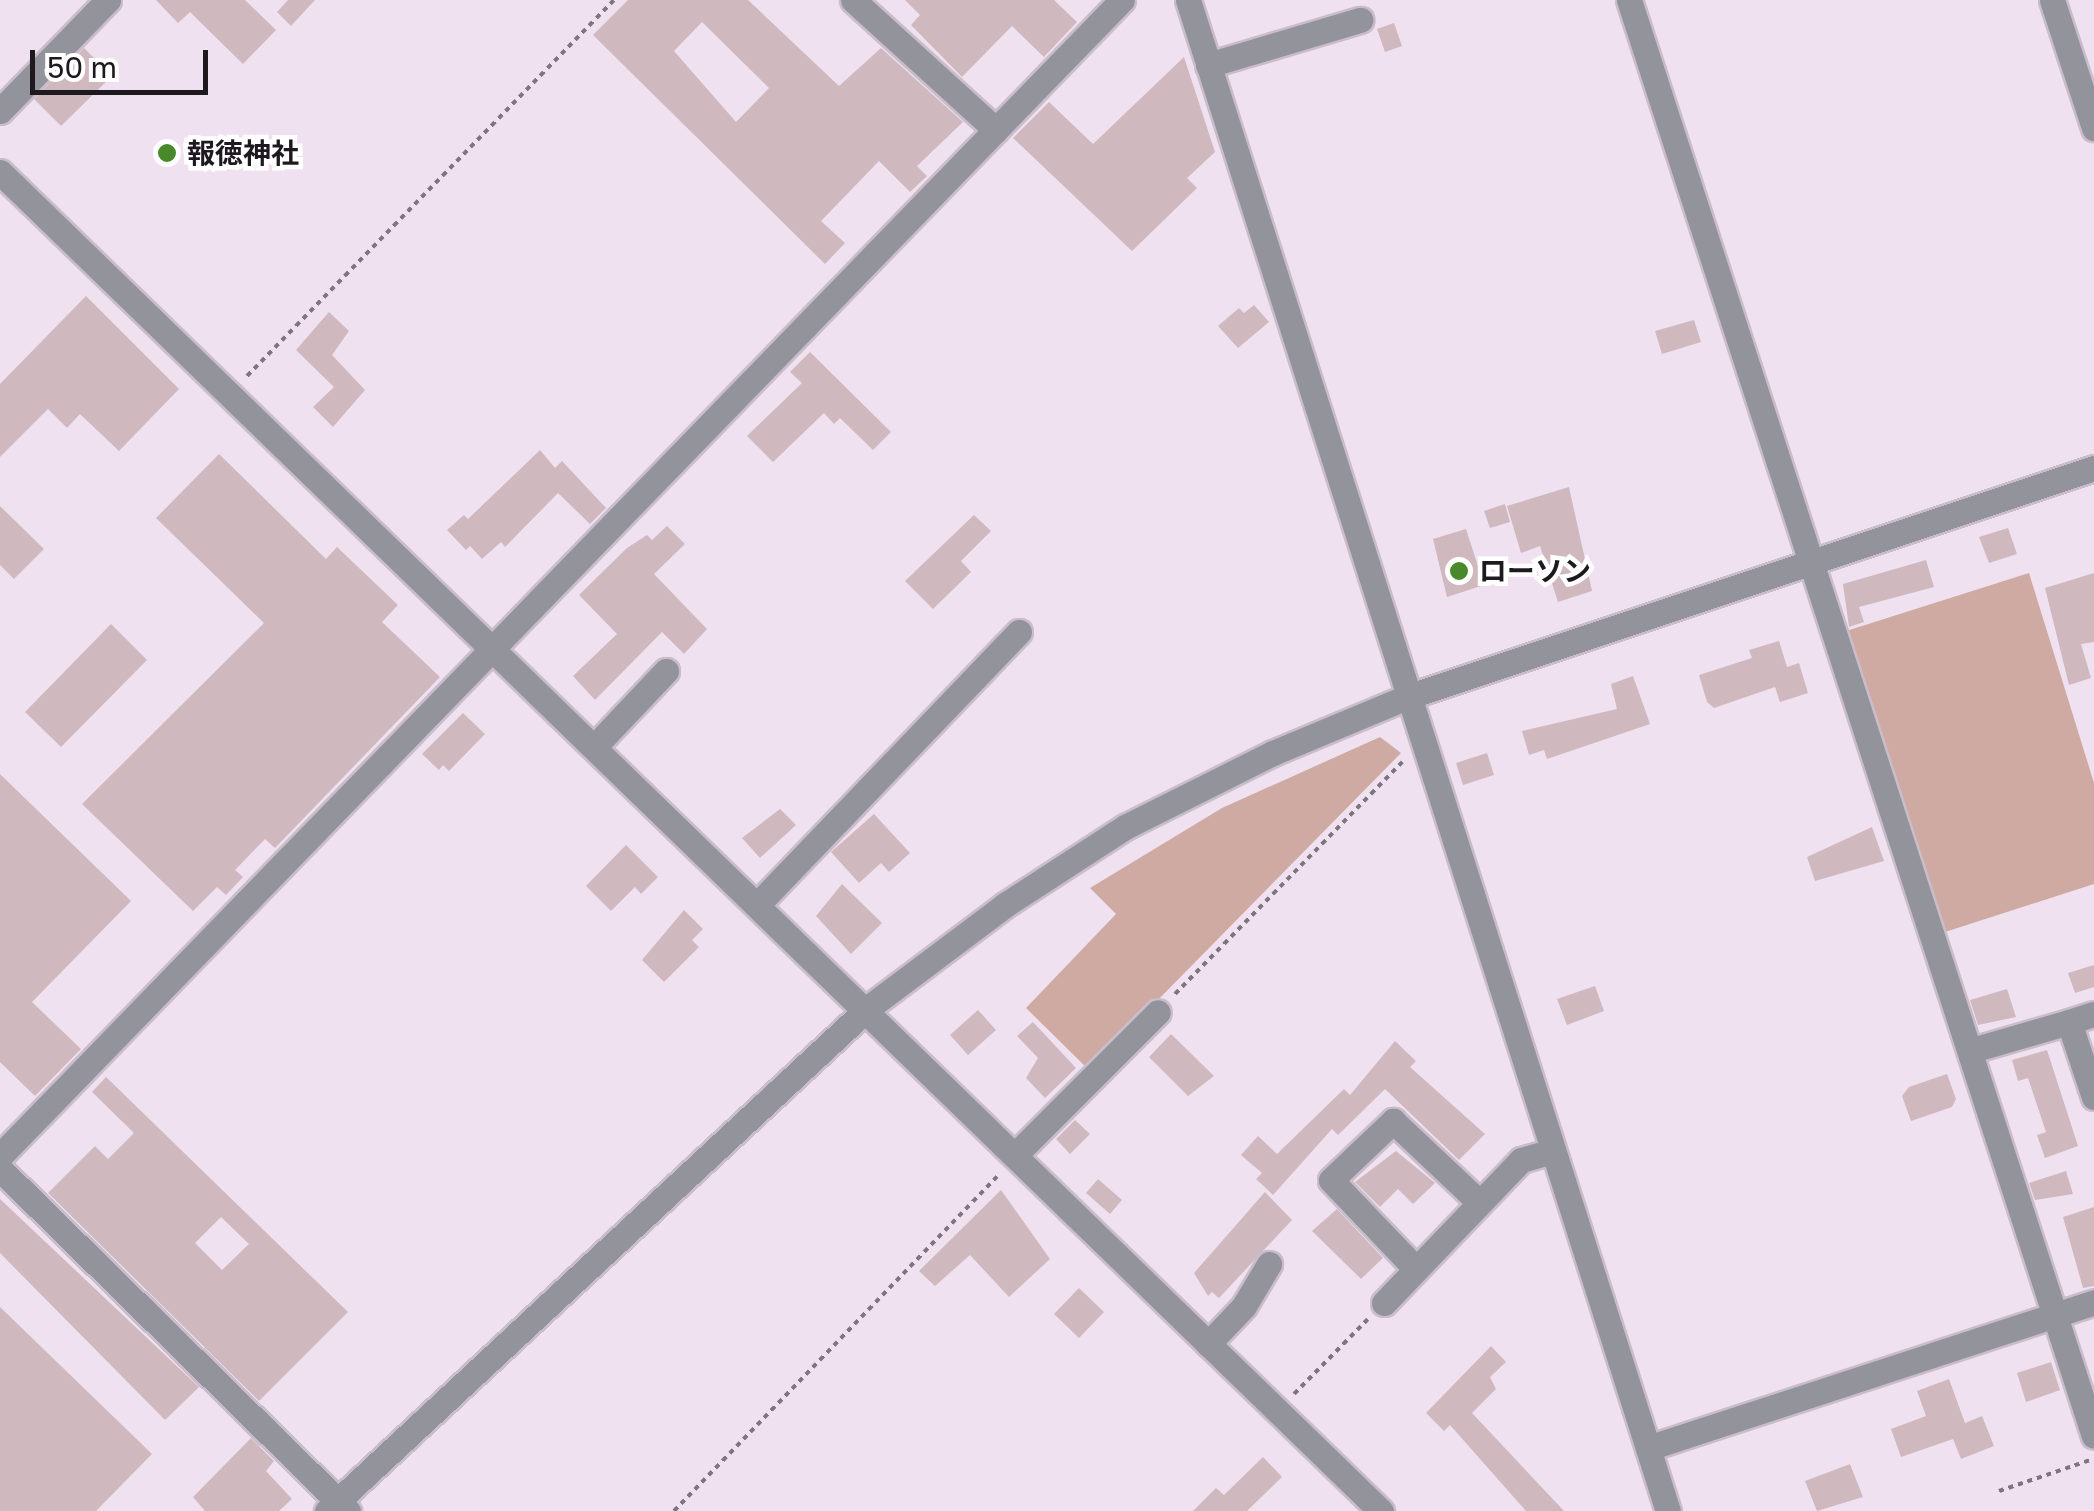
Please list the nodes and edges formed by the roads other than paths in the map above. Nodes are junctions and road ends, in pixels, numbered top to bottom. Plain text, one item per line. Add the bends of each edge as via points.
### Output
1 (108, 0) edge
2 (854, 0) edge
3 (1122, 0) edge
4 (1188, 0) edge
5 (1629, 0) edge
6 (2052, 0) edge
7 (1360, 20) dead end
8 (1208, 65) junction
9 (0, 111) edge
10 (2094, 128) edge
11 (996, 130) junction
12 (0, 172) edge
13 (2094, 468) edge
14 (1811, 562) junction
15 (1019, 632) dead end
16 (496, 648) junction
17 (666, 671) dead end
18 (1407, 697) junction
19 (596, 745) junction
20 (758, 904) junction
21 (868, 1008) junction
22 (1158, 1012) road end
23 (2094, 1014) edge
24 (2069, 1022) junction
25 (1972, 1050) junction
26 (2094, 1097) edge
27 (1552, 1151) junction
28 (1018, 1154) junction
29 (0, 1156) edge
30 (0, 1170) edge
31 (1479, 1202) junction
32 (1268, 1264) dead end
33 (1416, 1269) junction
34 (2094, 1302) edge
35 (1384, 1303) road end
36 (2054, 1315) junction
37 (1208, 1344) junction
38 (2094, 1436) edge
39 (1648, 1448) junction
40 (338, 1508) edge
41 (1381, 1511) edge
42 (1668, 1511) edge

1 - 9 street
2 - 11 street
3 - 11 street
4 - 8 street
5 - 14 street
6 - 10 street
7 - 8 street
8 - 18 street
11 - 16 street
12 - 16 street
13 - 14 street
14 - 18 street
14 - 25 street
15 - 20 street
16 - 19 street
16 - 29 street
17 - 19 street
18 - 21 street via 1273,753 1126,827 1005,905
18 - 27 street
19 - 20 street
20 - 21 street
21 - 28 street
21 - 40 street
22 - 28 street
23 - 24 street
24 - 25 street
24 - 26 street
25 - 36 street
27 - 31 street via 1521,1160
27 - 39 street
28 - 37 street
30 - 40 street
31 - 33 street
31 - 33 street via 1392,1122 1331,1180
32 - 37 street via 1244,1306
33 - 35 street
34 - 36 street
36 - 38 street
36 - 39 street
37 - 41 street
39 - 42 street

